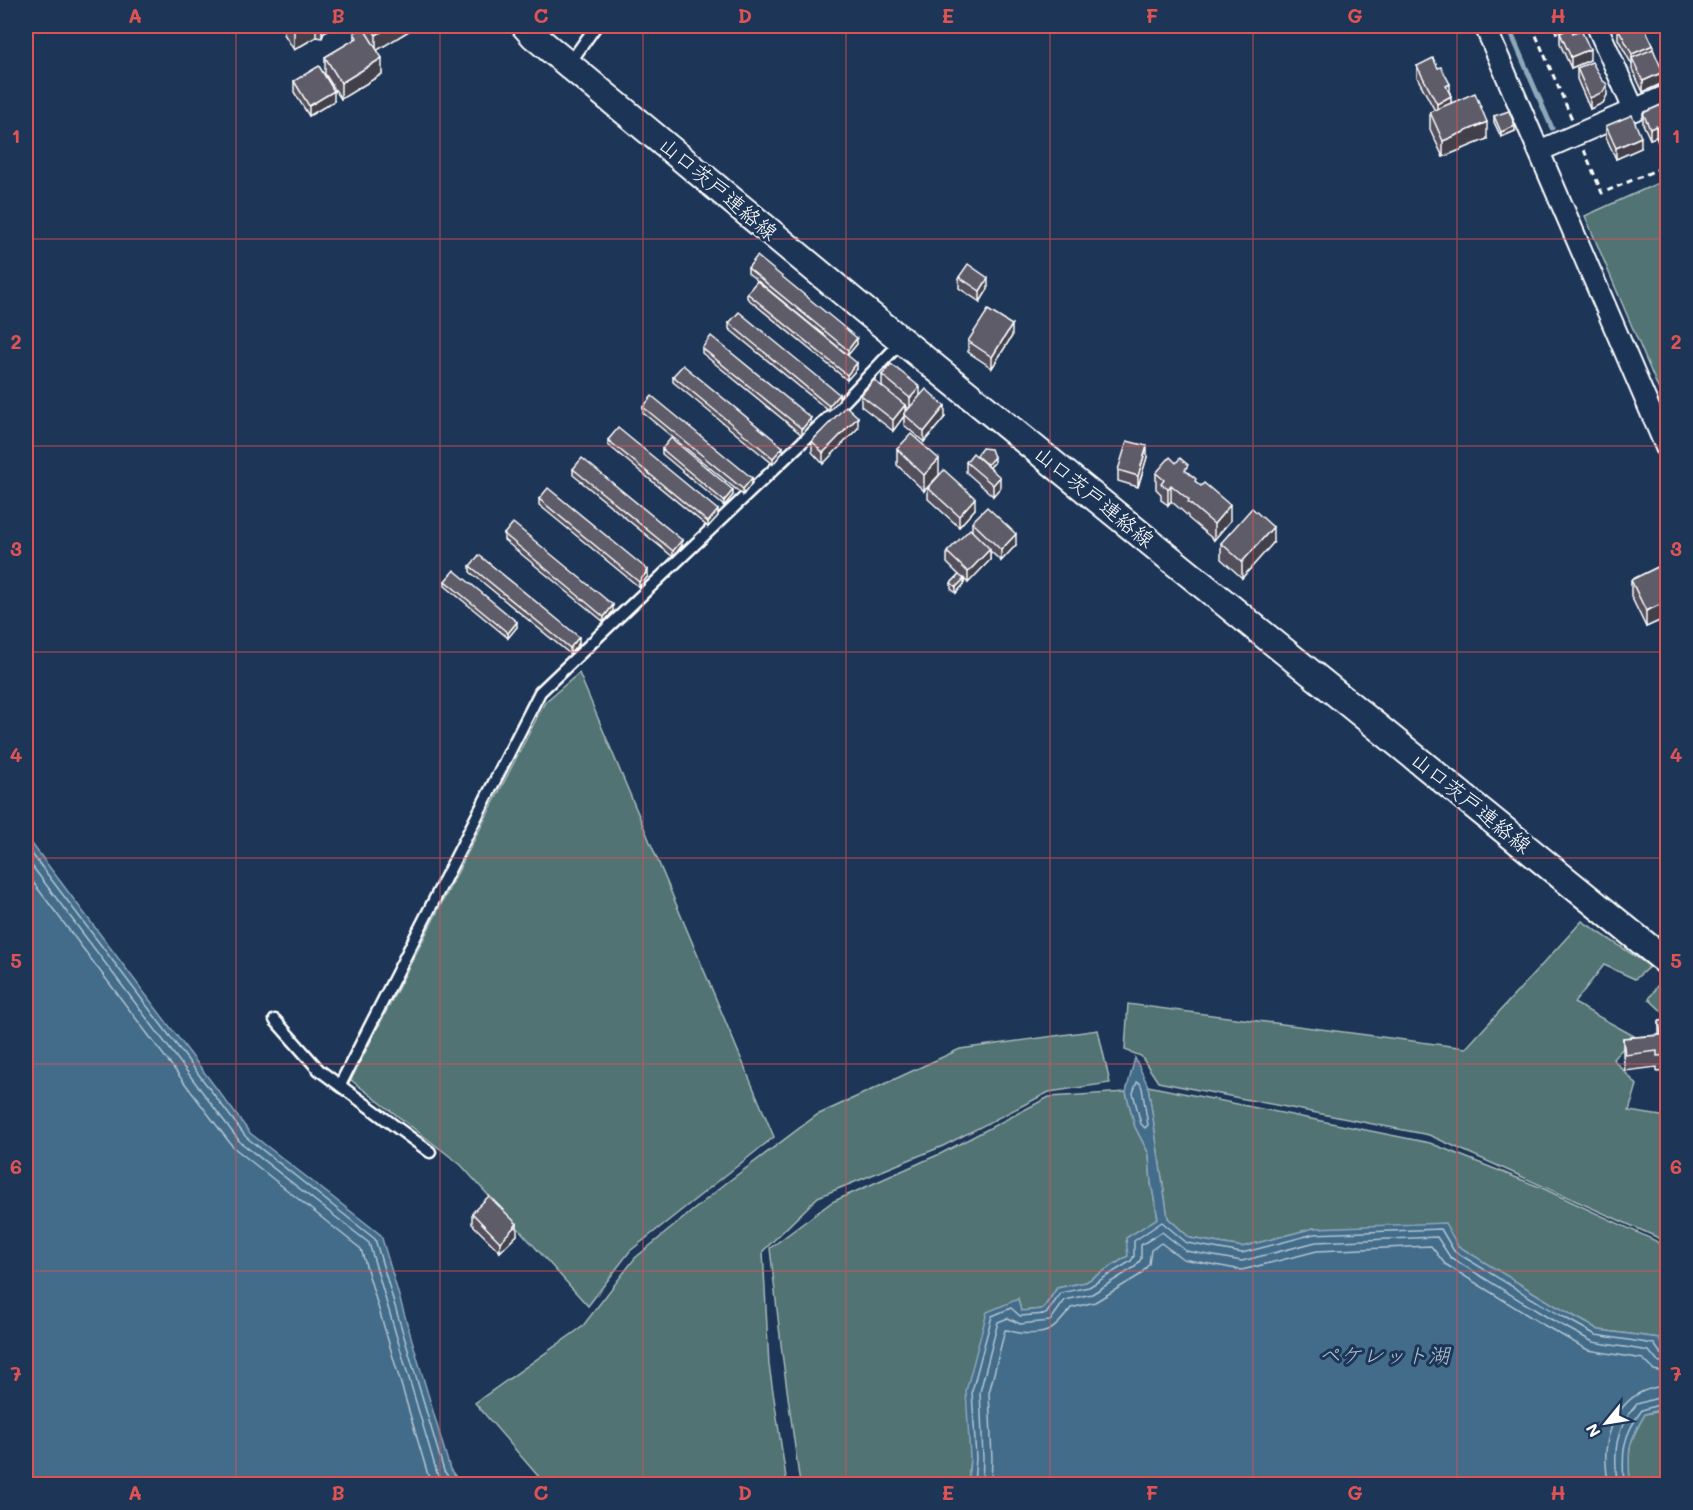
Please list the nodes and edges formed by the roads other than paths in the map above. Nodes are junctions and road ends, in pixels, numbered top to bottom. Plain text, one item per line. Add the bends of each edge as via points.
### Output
1 (525, 26) edge
2 (596, 26) edge
3 (1485, 26) edge
4 (1598, 26) edge
5 (568, 64) junction
6 (1668, 95) edge
7 (1634, 110) junction
8 (1539, 151) junction
9 (902, 340) junction
10 (1668, 452) edge
11 (1668, 963) edge
12 (276, 1020) dead end
13 (340, 1086) junction
14 (430, 1152) dead end

1 - 5 street, 山口茨戸連絡線
2 - 5 lane
3 - 8 street
4 - 7 street
5 - 9 street, 山口茨戸連絡線
6 - 7 street
7 - 8 street
8 - 10 street
9 - 11 street, 山口茨戸連絡線
9 - 13 lane via 838,408 540,692
12 - 13 lane via 319,1070
13 - 14 lane

